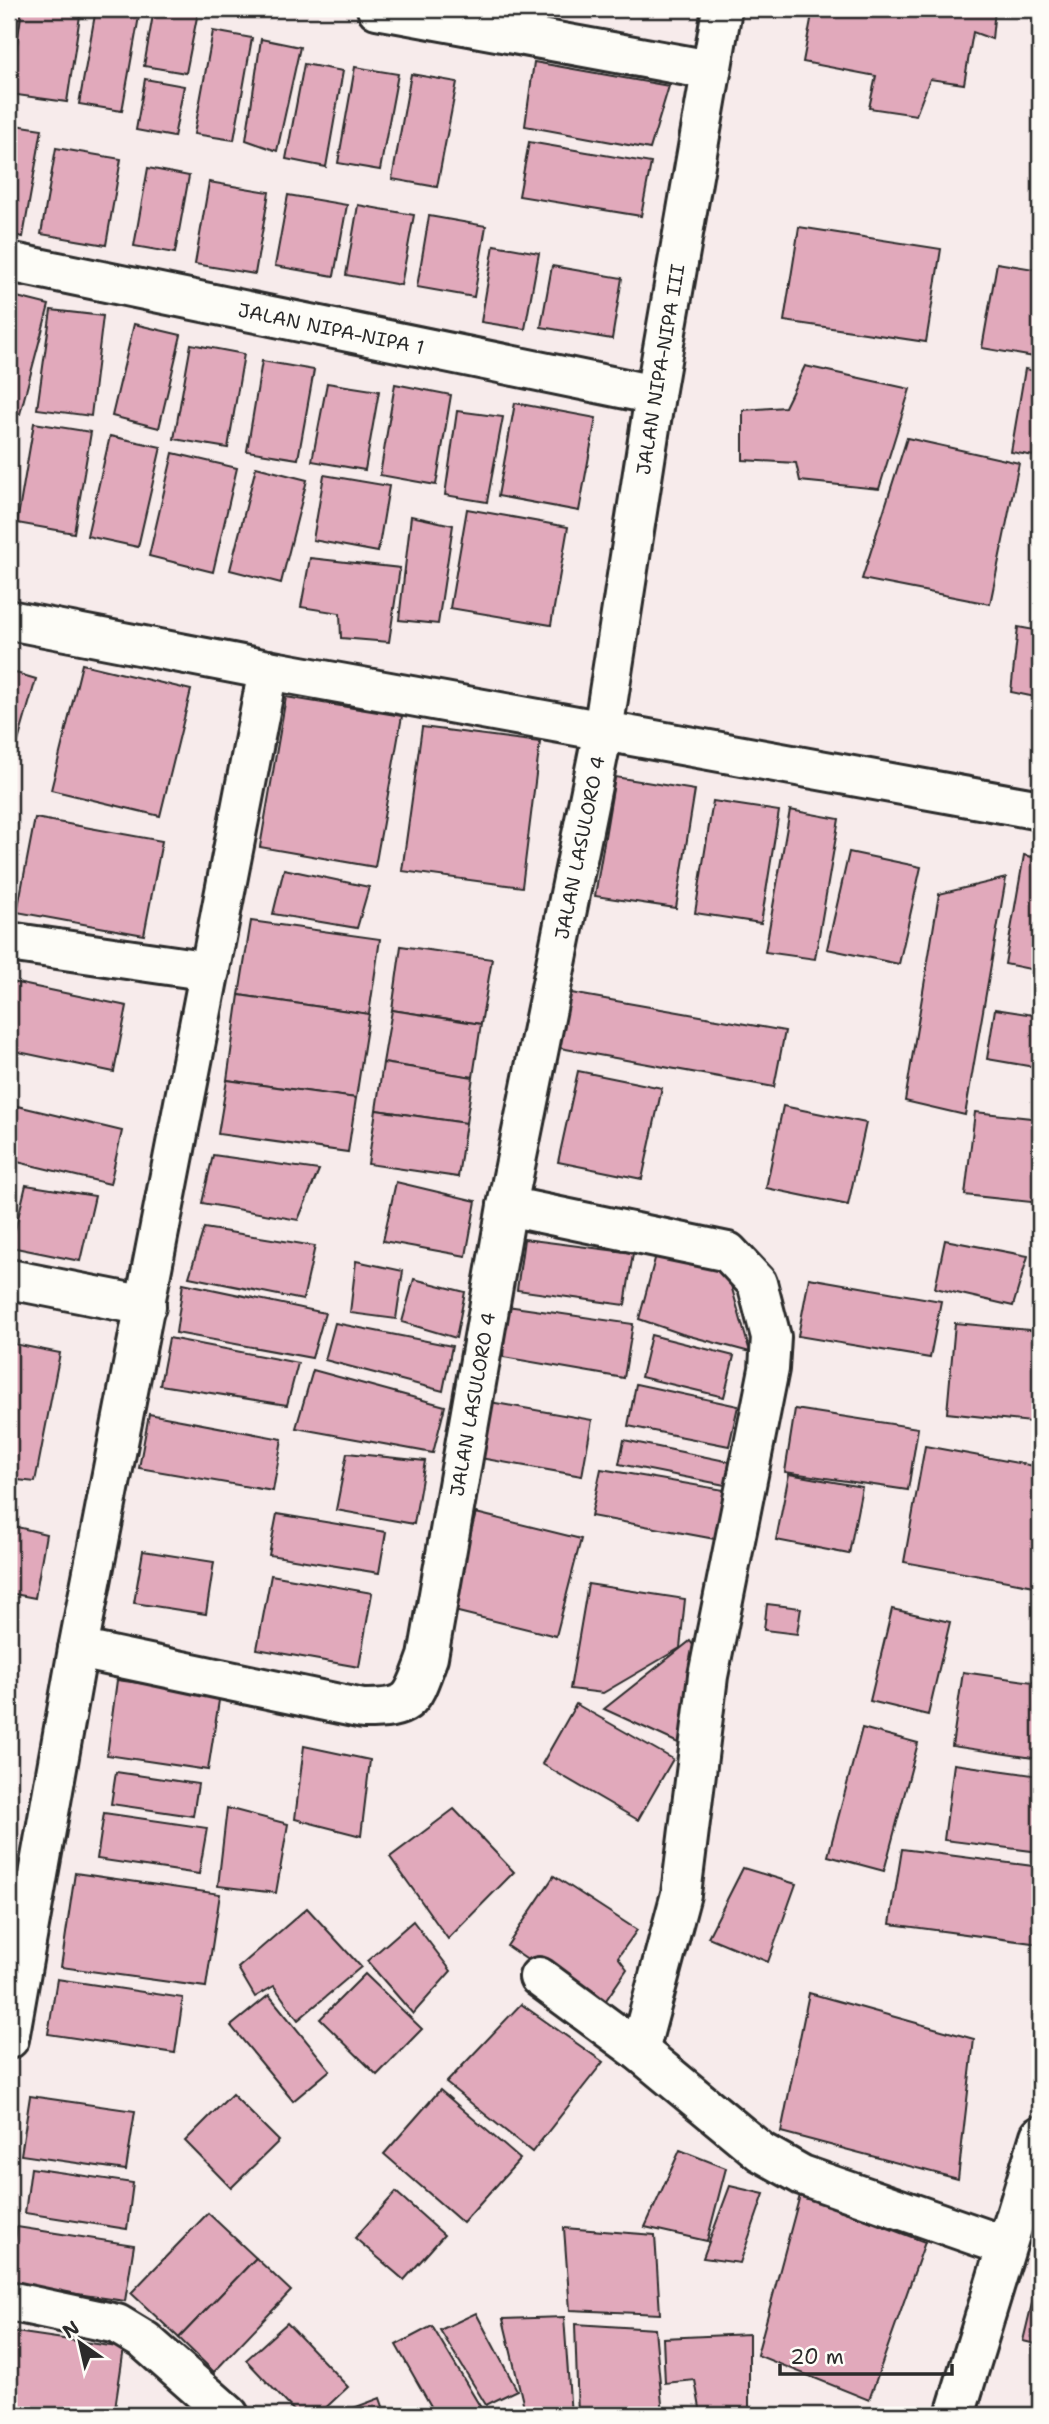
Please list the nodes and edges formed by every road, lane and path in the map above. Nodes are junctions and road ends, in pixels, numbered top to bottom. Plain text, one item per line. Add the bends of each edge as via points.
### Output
1 (384, 9) edge
2 (722, 9) edge
3 (710, 69) junction
4 (9, 262) edge
5 (655, 395) junction
6 (9, 620) edge
7 (268, 670) junction
8 (603, 731) junction
9 (1040, 810) edge
10 (9, 942) edge
11 (210, 971) junction
12 (507, 1206) junction
13 (9, 1279) edge
14 (146, 1306) junction
15 (78, 1649) junction
16 (539, 1977) dead end
17 (9, 2039) edge
18 (639, 2051) junction
19 (1040, 2136) edge
20 (1006, 2246) junction
21 (9, 2301) edge
22 (229, 2415) edge
23 (955, 2415) edge

1 - 3 street
2 - 3 street, JALAN NIPA-NIPA III
3 - 5 street, JALAN NIPA-NIPA III
4 - 5 street, JALAN NIPA-NIPA 1
5 - 8 street, JALAN NIPA-NIPA III
6 - 7 street
7 - 8 street
7 - 11 street
8 - 9 street
8 - 12 street, JALAN LASULORO 4
10 - 11 street
11 - 14 street
12 - 15 street, JALAN LASULORO 4 via 428,1657 405,1704 363,1709
12 - 18 street via 728,1252 757,1283 771,1337 769,1369 708,1676 681,1894
13 - 14 street
14 - 15 street
15 - 17 street
16 - 18 street
18 - 20 street via 761,2152 802,2175
19 - 20 street
20 - 23 street
21 - 22 street via 117,2325 145,2341

